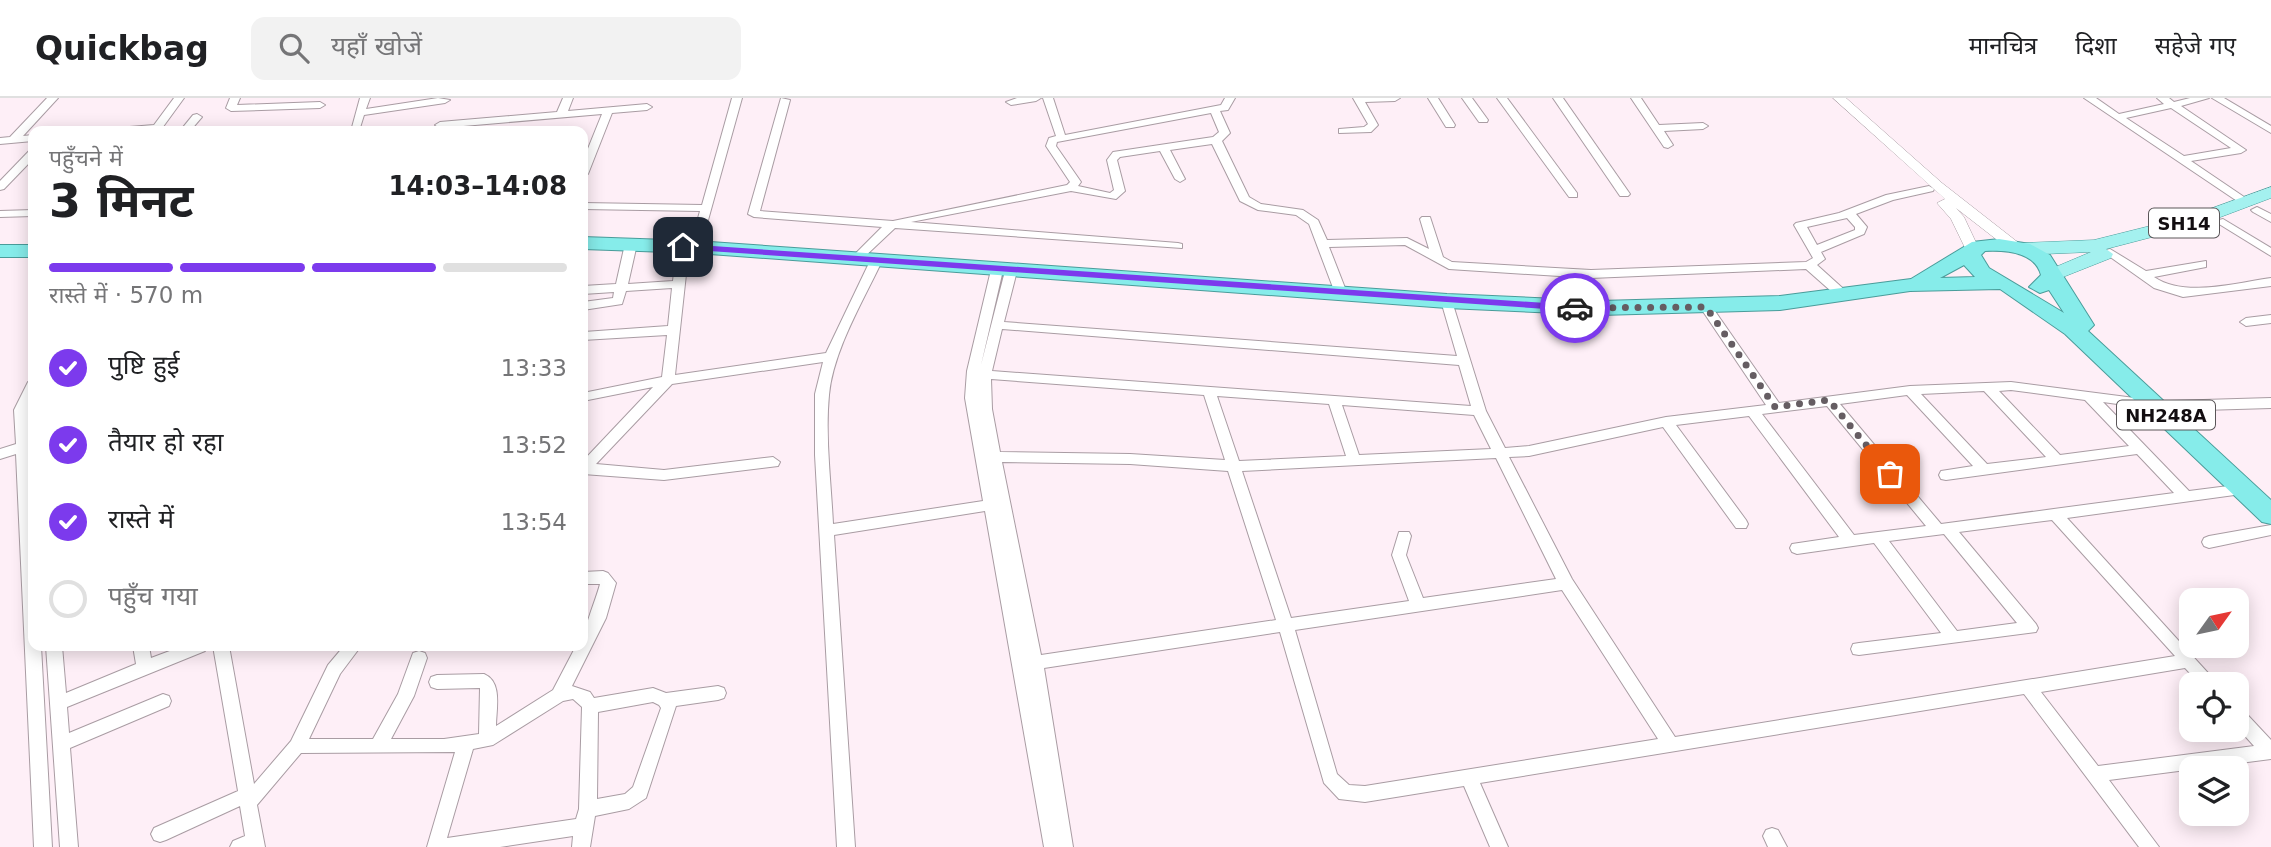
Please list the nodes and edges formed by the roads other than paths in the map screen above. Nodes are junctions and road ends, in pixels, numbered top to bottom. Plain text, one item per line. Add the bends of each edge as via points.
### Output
1 (53, 98) edge
2 (179, 98) edge
3 (235, 98) edge
4 (365, 98) edge
5 (568, 98) edge
6 (737, 98) edge
7 (1036, 98) edge
8 (1048, 98) edge
9 (1230, 98) edge
10 (1395, 98) edge
11 (1433, 98) edge
12 (1467, 98) edge
13 (1502, 98) edge
14 (1558, 98) edge
15 (1636, 98) edge
16 (1831, 98) edge
17 (1839, 98) edge
18 (2089, 98) edge
19 (2162, 98) edge
20 (2204, 98) edge
21 (2217, 98) edge
22 (445, 99) edge
23 (1358, 99) edge
24 (785, 100) dead end
25 (294, 102) edge
26 (1011, 102) dead end
27 (320, 105) dead end
28 (2172, 105) junction
29 (647, 107) dead end
30 (1214, 109) junction
31 (608, 111) junction
32 (360, 113) junction
33 (561, 115) junction
34 (197, 117) dead end
35 (2118, 117) junction
36 (1483, 120) dead end
37 (1450, 125) dead end
38 (159, 126) edge
39 (189, 126) edge
40 (356, 126) edge
41 (439, 126) edge
42 (491, 126) edge
43 (1703, 126) dead end
44 (1657, 128) junction
45 (2271, 130) edge
46 (1343, 131) dead end
47 (1061, 137) junction
48 (28, 138) edge
49 (14, 139) junction
50 (1216, 140) junction
51 (0, 141) edge
52 (589, 145) edge
53 (1668, 145) dead end
54 (1163, 147) junction
55 (2180, 160) junction
56 (28, 162) edge
57 (1180, 179) dead end
58 (0, 187) edge
59 (1071, 188) junction
60 (1929, 189) junction
61 (2271, 192) edge
62 (1624, 194) dead end
63 (1573, 195) dead end
64 (588, 206) edge
65 (705, 208) junction
66 (2261, 209) edge
67 (28, 213) edge
68 (0, 214) edge
69 (1849, 214) junction
70 (1426, 219) dead end
71 (2223, 222) junction
72 (890, 226) junction
73 (588, 243) edge
74 (631, 244) junction
75 (1323, 244) junction
76 (1178, 246) dead end
77 (689, 247) junction
78 (2019, 248) junction
79 (2102, 249) junction
80 (0, 251) edge
81 (28, 251) edge
82 (1813, 251) junction
83 (1972, 253) junction
84 (2271, 253) edge
85 (1438, 259) junction
86 (866, 260) junction
87 (2202, 264) dead end
88 (1809, 265) junction
89 (1004, 270) junction
90 (2144, 275) junction
91 (2052, 277) junction
92 (2271, 282) edge
93 (680, 284) junction
94 (2004, 284) junction
95 (1910, 285) junction
96 (623, 288) junction
97 (588, 290) edge
98 (1341, 293) junction
99 (1844, 296) junction
100 (1447, 301) junction
101 (588, 306) edge
102 (1706, 307) junction
103 (2271, 320) edge
104 (2246, 321) dead end
105 (997, 325) junction
106 (675, 330) junction
107 (588, 336) edge
108 (831, 357) junction
109 (1463, 361) junction
110 (979, 374) junction
111 (668, 380) junction
112 (1987, 387) junction
113 (1910, 390) junction
114 (1209, 391) junction
115 (28, 395) edge
116 (588, 396) edge
117 (2089, 396) junction
118 (1334, 400) junction
119 (1829, 400) junction
120 (2270, 403) edge
121 (2162, 405) junction
122 (1775, 407) junction
123 (1752, 410) junction
124 (1479, 411) junction
125 (1666, 422) junction
126 (28, 445) edge
127 (2140, 449) junction
128 (1501, 453) junction
129 (0, 454) edge
130 (996, 457) junction
131 (1354, 460) junction
132 (2057, 460) junction
133 (773, 462) dead end
134 (588, 463) edge
135 (1233, 466) junction
136 (588, 468) edge
137 (1984, 470) junction
138 (1947, 475) dead end
139 (2244, 489) junction
140 (2186, 497) junction
141 (2271, 504) edge
142 (992, 505) junction
143 (2054, 514) junction
144 (2271, 515) edge
145 (1741, 524) dead end
146 (1942, 529) junction
147 (828, 530) junction
148 (2271, 530) edge
149 (1404, 536) dead end
150 (1877, 537) junction
151 (1850, 541) junction
152 (2209, 542) dead end
153 (1797, 548) dead end
154 (588, 578) edge
155 (1566, 583) junction
156 (1418, 604) junction
157 (1285, 623) junction
158 (588, 638) edge
159 (1954, 638) junction
160 (1859, 649) dead end
161 (33, 651) edge
162 (54, 651) edge
163 (142, 651) edge
164 (187, 651) edge
165 (222, 651) edge
166 (349, 651) edge
167 (581, 651) edge
168 (419, 658) dead end
169 (2188, 661) junction
170 (1027, 664) junction
171 (145, 668) junction
172 (2199, 672) edge
173 (437, 682) dead end
174 (2028, 687) junction
175 (718, 692) dead end
176 (559, 695) junction
177 (666, 700) junction
178 (163, 701) dead end
179 (58, 703) junction
180 (590, 706) junction
181 (2249, 728) edge
182 (487, 740) junction
183 (466, 743) junction
184 (61, 744) junction
185 (1670, 744) junction
186 (297, 746) junction
187 (378, 746) junction
188 (2094, 774) junction
189 (1469, 777) junction
190 (248, 799) junction
191 (586, 818) junction
192 (160, 834) dead end
193 (250, 845) edge
194 (43, 847) edge
195 (69, 847) edge
196 (436, 847) edge
197 (446, 847) edge
198 (581, 847) edge
199 (846, 847) edge
200 (1053, 847) edge
201 (1064, 847) edge
202 (1499, 847) edge
203 (2150, 847) edge

1 - 49 street
2 - 38 street
3 - 25 street via 232,108
4 - 32 street
5 - 33 street
6 - 65 street
7 - 26 street
8 - 47 street
9 - 30 street via 1224,108
10 - 23 street
11 - 37 street
12 - 36 street
13 - 63 street
14 - 62 street
15 - 44 street
16 - 60 street
17 - 78 street via 1937,186
18 - 35 street
19 - 28 street
20 - 28 street
21 - 45 street
22 - 32 street
22 - 41 street
23 - 46 street via 1373,125 1367,130
24 - 72 street via 754,214
25 - 27 street
28 - 35 street
28 - 55 street via 2241,150
29 - 31 street
30 - 47 street
30 - 50 street via 1224,133
31 - 33 street
31 - 52 street
32 - 40 street
33 - 42 street
34 - 39 street
35 - 55 street
43 - 44 street
44 - 53 street
47 - 59 street via 1050,143 1076,182
48 - 49 street
49 - 51 street
50 - 54 street
50 - 75 street via 1244,199 1258,207 1306,216 1314,222
54 - 57 street
54 - 59 street via 1114,156 1118,195 1106,198
55 - 66 street
56 - 58 street
59 - 72 street
60 - 69 street via 1890,197
60 - 83 street via 1957,217
61 - 66 main road, SH14
64 - 65 street
65 - 77 street
66 - 71 main road, SH14
66 - 79 main road, SH14 via 2196,220
67 - 68 street
69 - 82 street via 1860,232
69 - 82 street via 1800,225
70 - 85 street
71 - 79 main road, SH14
71 - 84 street
72 - 76 street
72 - 86 street
73 - 74 highway
74 - 77 highway
74 - 96 street
75 - 85 street via 1407,241
75 - 98 street
77 - 86 highway
77 - 93 street
78 - 79 main road, SH14
78 - 83 highway via 1989,244
78 - 91 highway, NH248A via 2041,259
79 - 90 street
79 - 91 main road, SH14
80 - 81 highway
82 - 88 street via 1819,259
83 - 94 highway, NH248A via 1973,264 1984,275
83 - 95 highway
85 - 88 street via 1462,267 1591,274
86 - 89 highway
86 - 108 street
87 - 90 street
88 - 99 street
89 - 98 highway
89 - 105 street
89 - 110 street
90 - 92 street via 2183,293
91 - 94 highway via 2039,288
91 - 121 highway, NH248A via 2080,322
93 - 96 street
93 - 106 street
94 - 95 highway
94 - 121 highway, NH248A via 2060,317
95 - 99 highway
96 - 97 street
96 - 101 street via 613,304
98 - 100 highway
99 - 102 highway
100 - 102 highway via 1600,309
100 - 109 street
102 - 122 street
103 - 104 street
105 - 109 street
105 - 110 street
106 - 107 street
106 - 111 street
108 - 111 street
108 - 147 street via 822,394
109 - 124 street
110 - 114 street
110 - 130 street
110 - 142 street via 972,398
111 - 116 street
111 - 134 street
112 - 113 street
112 - 117 street
112 - 132 street
113 - 119 street
113 - 137 street
114 - 118 street
114 - 135 street
115 - 126 street via 21,410
117 - 121 street
117 - 127 street
118 - 124 street
118 - 131 street
119 - 122 street
119 - 146 street
120 - 121 street
121 - 139 highway, NH248A
121 - 141 highway, NH248A
122 - 123 street
123 - 125 street
123 - 151 street
124 - 128 street
125 - 128 street
125 - 145 street
126 - 129 street
127 - 132 street
127 - 140 street
128 - 131 street
128 - 155 street
130 - 135 street
130 - 170 street
131 - 135 street
132 - 137 street
133 - 136 street via 664,475
135 - 157 street
137 - 138 street
139 - 140 street
139 - 144 highway, NH248A
140 - 143 street
142 - 147 street
142 - 170 street
143 - 146 street
143 - 169 street
146 - 150 street
146 - 159 street via 2030,628
147 - 199 street
148 - 152 street
149 - 156 street via 1399,555
150 - 151 street
150 - 159 street
151 - 153 street
154 - 158 street via 603,577 608,583
155 - 156 street
155 - 185 street
156 - 157 street
157 - 170 street
157 - 189 street via 1330,778 1345,793 1365,794
159 - 160 street
161 - 194 street
162 - 179 street
163 - 171 street
164 - 171 street
165 - 190 street
166 - 186 street via 334,670
167 - 176 street
168 - 187 street
169 - 172 street
169 - 174 street
170 - 200 street
170 - 201 street
171 - 179 street
173 - 182 street via 484,681 488,688
174 - 185 street
174 - 188 street
175 - 177 street
176 - 180 street via 574,692
176 - 182 street
177 - 180 street via 653,695
177 - 191 street via 669,708 640,792
178 - 184 street
179 - 184 street
180 - 191 street
181 - 188 street via 2271,751
182 - 183 street
183 - 187 street
183 - 196 street
184 - 195 street
185 - 189 street
186 - 187 street
186 - 190 street
188 - 203 street
189 - 202 street
190 - 192 street
190 - 193 street
191 - 197 street
191 - 198 street

